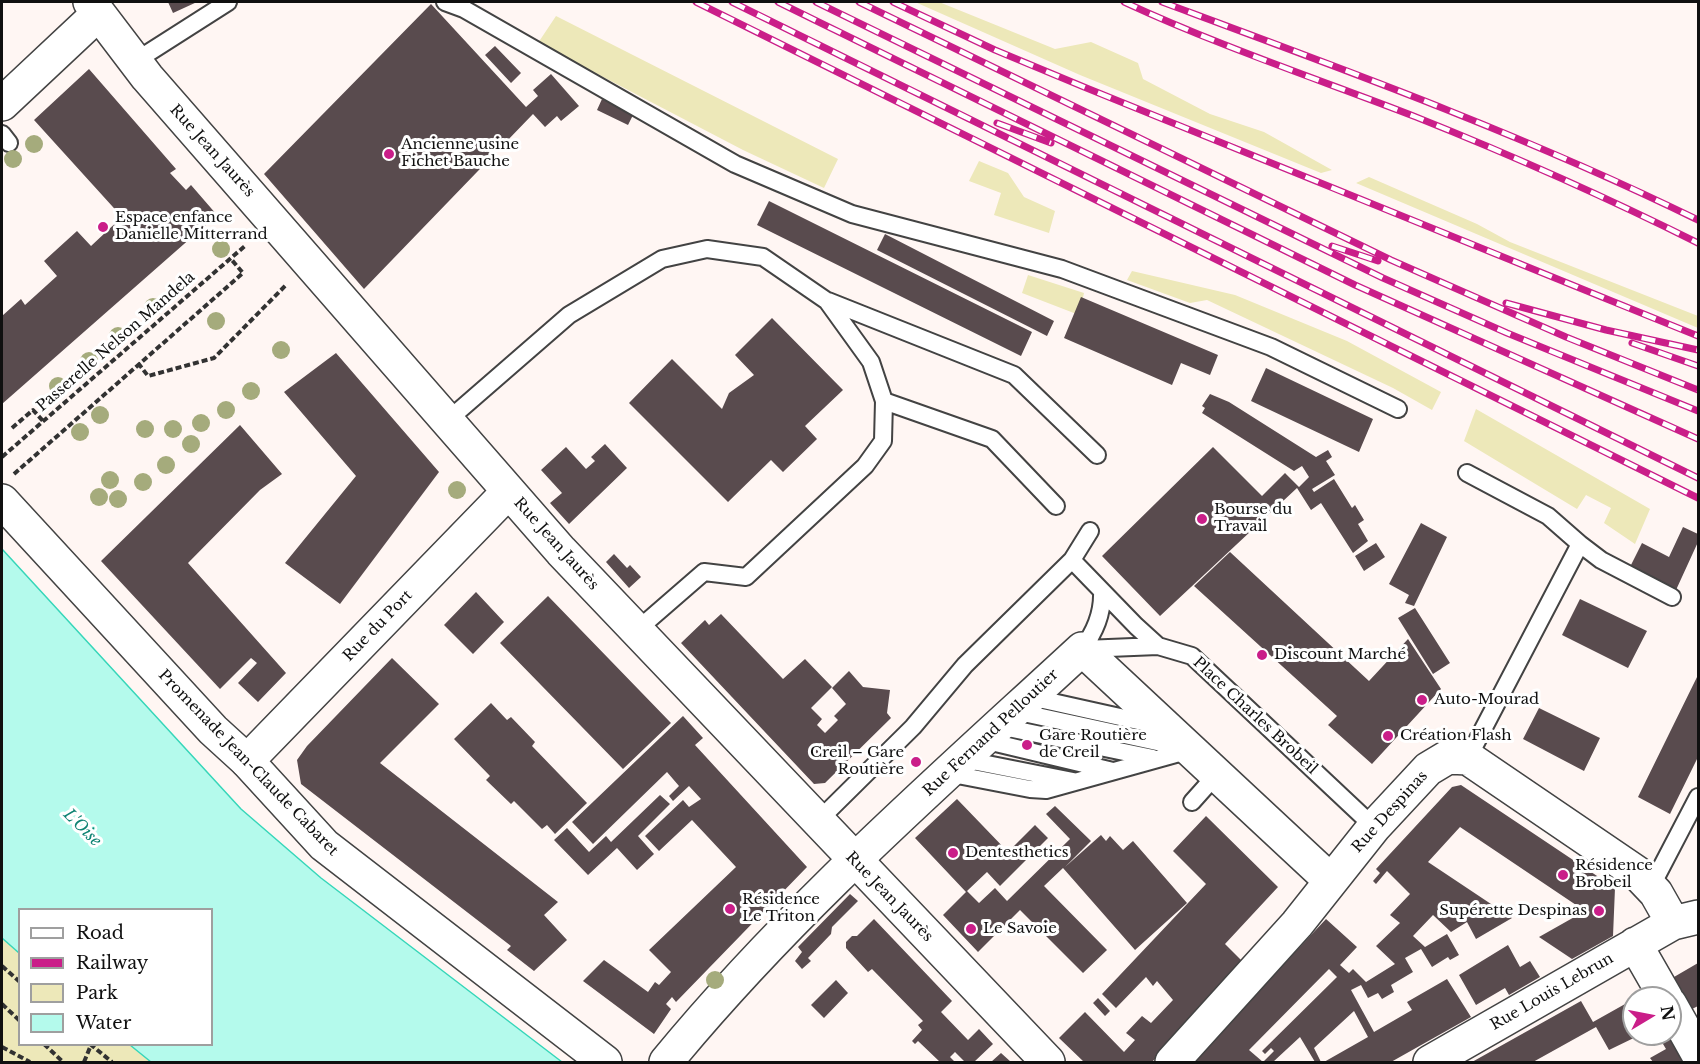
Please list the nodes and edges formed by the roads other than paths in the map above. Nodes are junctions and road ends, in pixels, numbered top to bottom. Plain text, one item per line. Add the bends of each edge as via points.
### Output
1 (228, 2) edge
2 (445, 2) edge
3 (94, 8) edge
4 (134, 62) junction
5 (2, 104) edge
6 (827, 301) junction
7 (884, 401) junction
8 (1398, 409) dead end
9 (447, 421) junction
10 (1097, 455) dead end
11 (1467, 473) dead end
12 (6, 489) edge
13 (508, 492) junction
14 (1056, 506) dead end
15 (1090, 531) dead end
16 (1580, 544) junction
17 (1072, 560) junction
18 (1102, 591) junction
19 (1672, 597) dead end
20 (636, 631) junction
21 (1158, 646) junction
22 (1082, 649) junction
23 (1166, 727) junction
24 (989, 735) junction
25 (1190, 750) junction
26 (1468, 758) junction
27 (1157, 759) junction
28 (247, 761) junction
29 (1114, 771) junction
30 (1217, 774) junction
31 (1698, 797) edge
32 (1192, 802) dead end
33 (817, 822) junction
34 (1374, 827) junction
35 (854, 859) junction
36 (1331, 881) junction
37 (1651, 887) junction
38 (1692, 921) edge
39 (1635, 944) junction
40 (1659, 986) edge
41 (1682, 1026) edge
42 (1698, 1054) edge
43 (605, 1062) edge
44 (666, 1062) edge
45 (1048, 1062) edge
46 (1172, 1062) edge
47 (1430, 1062) edge

1 - 4 lane
2 - 8 lane via 464,9 735,164 852,214 1062,269 1271,347
3 - 4 street, Rue Jean Jaurès
3 - 5 street
4 - 9 street, Rue Jean Jaurès
6 - 7 lane via 871,362
6 - 9 lane via 763,257 707,249 662,259 569,315
6 - 10 lane via 1014,375
7 - 14 lane via 992,439
7 - 20 lane via 883,441 865,466 746,577 705,572
9 - 13 street, Rue Jean Jaurès
11 - 16 lane via 1548,516
12 - 28 street, Promenade Jean-Claude Cabaret via 213,730
13 - 20 street, Rue Jean Jaurès
13 - 28 street, Rue du Port
15 - 17 lane
16 - 19 lane via 1601,561
16 - 26 lane
17 - 18 lane
17 - 33 lane via 965,665 905,735
18 - 21 lane
18 - 22 lane via 1096,627
20 - 33 street, Rue Jean Jaurès
21 - 22 lane, Place Charles Brobeil
21 - 34 lane, Place Charles Brobeil via 1192,656
22 - 23 street
22 - 24 street, Rue Fernand Pelloutier
23 - 24 lane
23 - 25 street
24 - 25 lane
24 - 27 lane
24 - 29 lane
24 - 29 lane via 1077,781
24 - 35 street, Rue Fernand Pelloutier
25 - 27 lane
25 - 30 street
26 - 34 street, Rue Despinas via 1448,757 1437,762
26 - 37 street via 1637,873
27 - 29 lane
28 - 43 street, Promenade Jean-Claude Cabaret via 324,845
30 - 32 lane
30 - 36 street
31 - 37 lane
33 - 35 street, Rue Jean Jaurès
34 - 36 street, Rue Despinas
35 - 44 street, Rue Fernand Pelloutier via 712,1007
35 - 45 street, Rue Jean Jaurès
36 - 46 street, Rue Despinas
37 - 38 street
38 - 39 street, Rue Louis Lebrun
39 - 40 street
39 - 47 street, Rue Louis Lebrun
41 - 42 street

